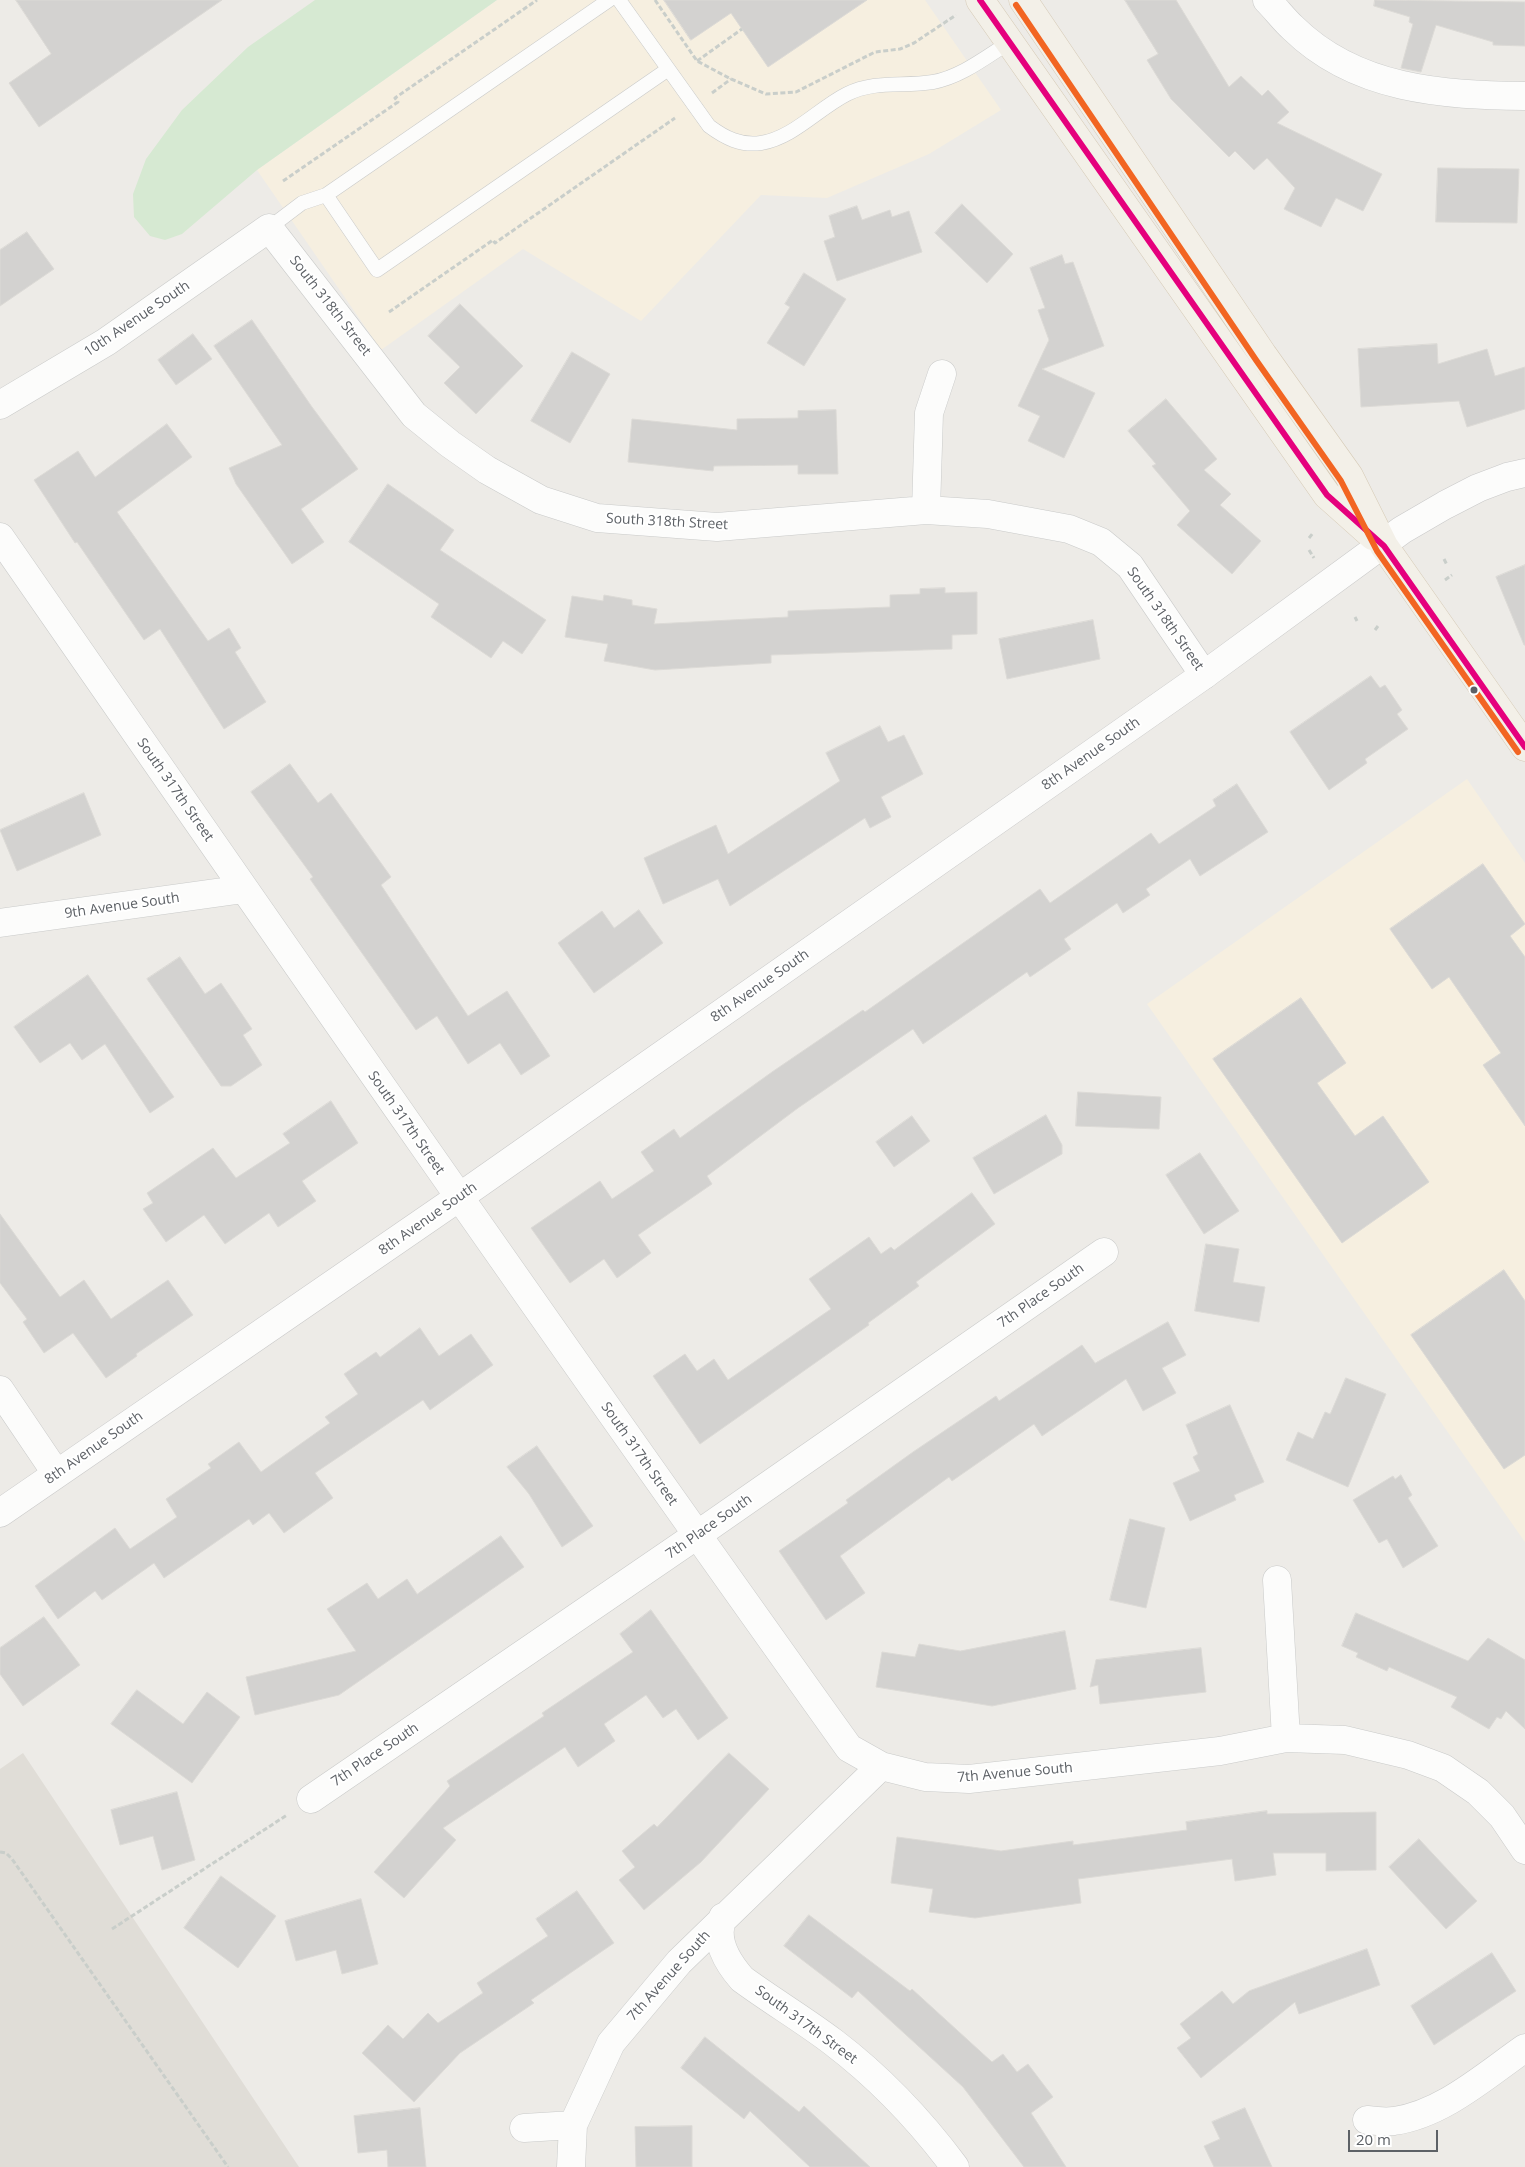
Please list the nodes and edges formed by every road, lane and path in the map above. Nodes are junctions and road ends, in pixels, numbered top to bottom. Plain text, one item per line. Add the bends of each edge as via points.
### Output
1 (537, 0) edge
2 (609, 0) edge
3 (619, 0) edge
4 (655, 0) edge
5 (980, 0) edge
6 (1022, 0) edge
7 (1267, 0) edge
8 (956, 15) dead end
9 (742, 29) dead end
10 (1010, 42) junction
11 (697, 61) junction
12 (667, 70) junction
13 (731, 79) junction
14 (710, 94) dead end
15 (1525, 96) edge
16 (681, 114) dead end
17 (283, 181) dead end
18 (326, 195) junction
19 (270, 228) junction
20 (1187, 242) junction
21 (390, 312) dead end
22 (942, 374) dead end
23 (0, 405) edge
24 (1525, 473) edge
25 (926, 510) junction
26 (1313, 533) dead end
27 (0, 537) edge
28 (1309, 538) dead end
29 (1384, 546) junction
30 (1309, 550) dead end
31 (1314, 558) dead end
32 (1444, 558) dead end
33 (1447, 565) dead end
34 (1452, 575) dead end
35 (1445, 580) dead end
36 (1355, 617) dead end
37 (1357, 621) dead end
38 (1204, 675) junction
39 (1525, 747) edge
40 (244, 889) junction
41 (0, 923) edge
42 (458, 1198) junction
43 (1104, 1252) dead end
44 (0, 1390) edge
45 (56, 1473) junction
46 (0, 1513) edge
47 (697, 1535) junction
48 (1278, 1580) dead end
49 (1286, 1738) junction
50 (881, 1766) junction
51 (311, 1799) joint
52 (1525, 1850) edge
53 (0, 1852) edge
54 (723, 1917) junction
55 (112, 1930) dead end
56 (1525, 2048) edge
57 (1367, 2120) dead end
58 (573, 2125) junction
59 (524, 2128) dead end
60 (228, 2167) edge
61 (571, 2167) edge
62 (955, 2167) edge

1 - 17 path via 395,98 398,102
2 - 18 lane
3 - 12 lane
4 - 11 path
5 - 10 main road
6 - 20 main road
7 - 15 street via 1307,40 1358,72 1406,87 1461,95
8 - 13 path via 900,50 875,52 796,92 766,94
9 - 11 path
10 - 12 lane via 948,79 877,85 847,94 786,134 761,143 733,141 715,130
10 - 20 main road via 1038,52 1134,187
10 - 29 main road via 1327,495
11 - 13 path
12 - 18 lane via 377,270
13 - 14 path
16 - 21 path via 496,243 493,240
18 - 19 lane via 302,203
19 - 23 street, 10th Avenue South via 106,342
19 - 25 street, South 318th Street via 414,415 487,470 541,500 597,518 717,527
20 - 29 main road via 1349,476
22 - 25 street via 929,413
24 - 29 street, 8th Avenue South via 1500,480 1445,505 1402,530
25 - 38 street, South 318th Street via 997,516 1069,529 1102,542 1130,566
26 - 28 path
27 - 40 street, South 317th Street
29 - 38 street, 8th Avenue South
29 - 39 main road
30 - 31 path
32 - 33 path
34 - 35 path
36 - 37 path
38 - 42 street, 8th Avenue South
40 - 41 street, 9th Avenue South
40 - 42 street, South 317th Street
42 - 45 street, 8th Avenue South
42 - 47 street, South 317th Street
43 - 47 street, 7th Place South
44 - 45 street
45 - 46 street, 8th Avenue South
47 - 50 street, South 317th Street via 850,1748
47 - 51 street, 7th Place South
48 - 49 street
49 - 50 street, 7th Avenue South via 1220,1751 969,1779 925,1777
49 - 52 street, 7th Avenue South via 1345,1740 1408,1754 1442,1768 1478,1792 1502,1816
50 - 54 street, 7th Avenue South
51 - 55 path
53 - 60 path via 12,1859
54 - 58 street, 7th Avenue South via 679,1962 611,2043
54 - 62 street, South 317th Street via 720,1924 724,1951 742,1979 832,2041 862,2066 919,2120
56 - 57 street via 1439,2106 1392,2122
58 - 59 street
58 - 61 street, 7th Avenue South

